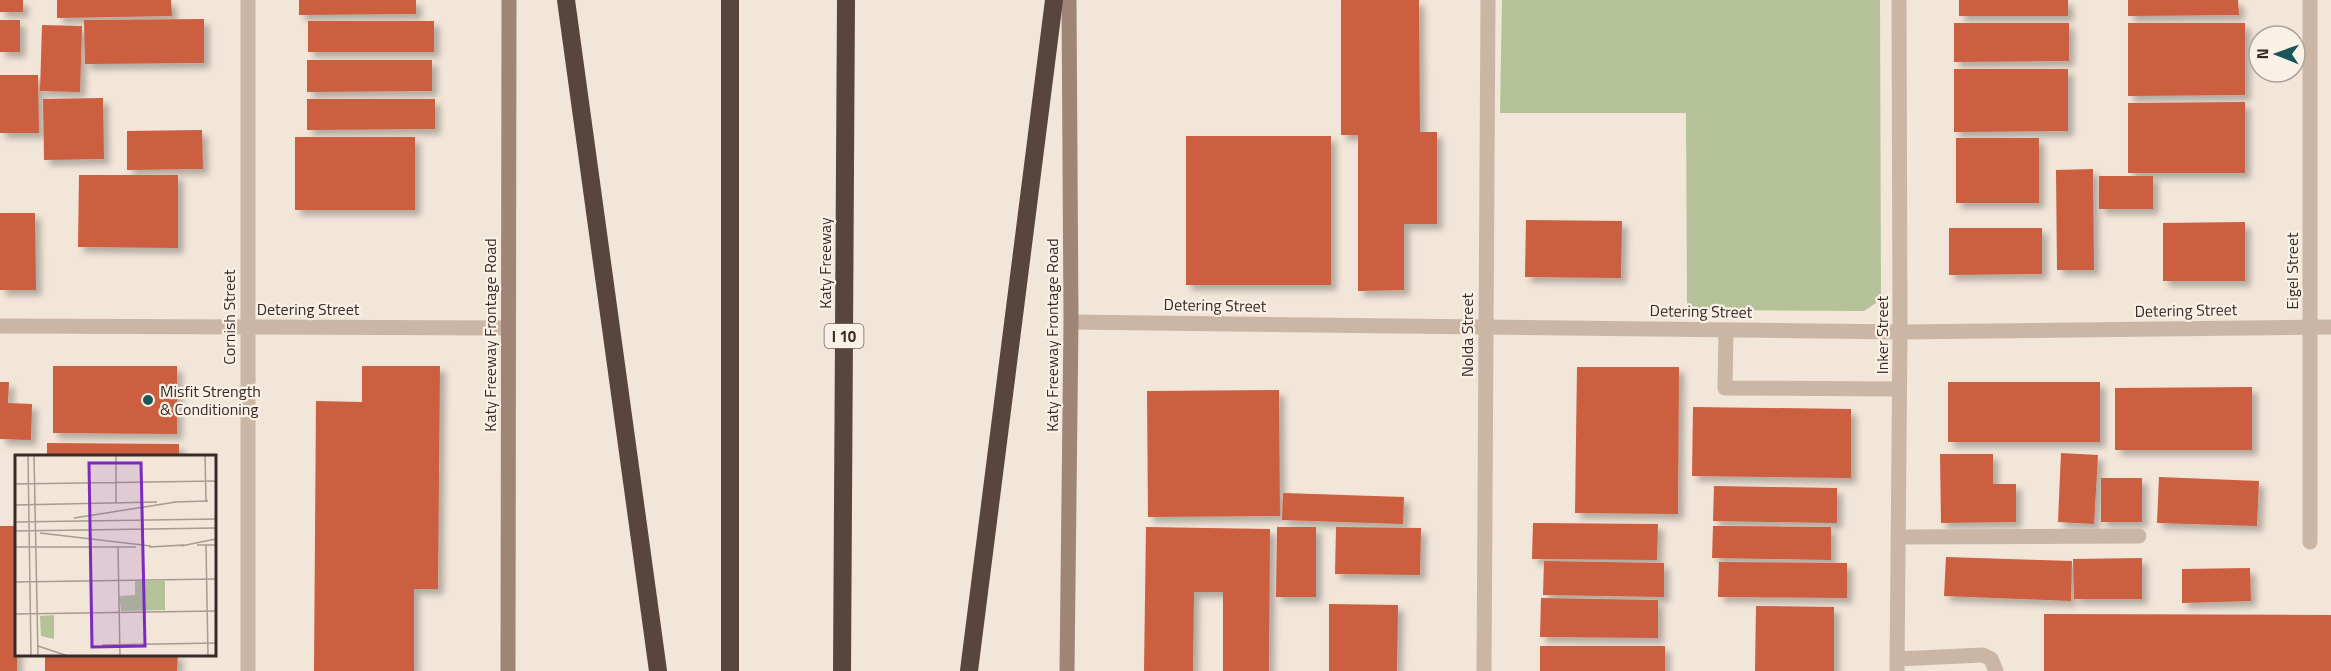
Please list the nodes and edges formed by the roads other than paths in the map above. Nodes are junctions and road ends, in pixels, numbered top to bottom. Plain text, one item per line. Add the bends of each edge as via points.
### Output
1 (248, 0) edge
2 (509, 0) edge
3 (566, 0) edge
4 (730, 0) edge
5 (846, 0) edge
6 (1054, 0) edge
7 (1068, 0) edge
8 (1488, 0) edge
9 (1899, 0) edge
10 (2310, 0) edge
11 (1071, 322) junction
12 (0, 326) edge
13 (1485, 326) junction
14 (247, 327) junction
15 (2310, 327) junction
16 (2331, 327) edge
17 (508, 328) junction
18 (1726, 330) junction
19 (1900, 332) junction
20 (1899, 389) junction
21 (2139, 536) dead end
22 (1898, 537) junction
23 (2310, 542) dead end
24 (1897, 665) edge
25 (248, 671) edge
26 (508, 671) edge
27 (658, 671) edge
28 (730, 671) edge
29 (842, 671) edge
30 (969, 671) edge
31 (1067, 671) edge
32 (1484, 671) edge
33 (1996, 671) edge

1 - 14 street, Cornish Street
2 - 17 main road, Katy Freeway Frontage Road
3 - 27 highway
4 - 28 highway
5 - 29 highway, Katy Freeway / I 10
6 - 30 highway
7 - 11 main road, Katy Freeway Frontage Road
8 - 13 street, Nolda Street
9 - 19 street, Inker Street
10 - 15 street, Eigel Street
11 - 13 street, Detering Street
11 - 31 main road, Katy Freeway Frontage Road
12 - 14 street, Detering Street
13 - 18 street, Detering Street
13 - 32 street, Nolda Street
14 - 17 street, Detering Street
14 - 25 street, Cornish Street
15 - 16 street, Detering Street
15 - 19 street, Detering Street
15 - 23 street, Eigel Street
17 - 26 main road, Katy Freeway Frontage Road
18 - 19 street, Detering Street
18 - 20 street via 1725,388
19 - 20 street, Inker Street
20 - 22 street, Inker Street
21 - 22 street
22 - 24 street, Inker Street
24 - 33 street via 1983,655 1991,659

